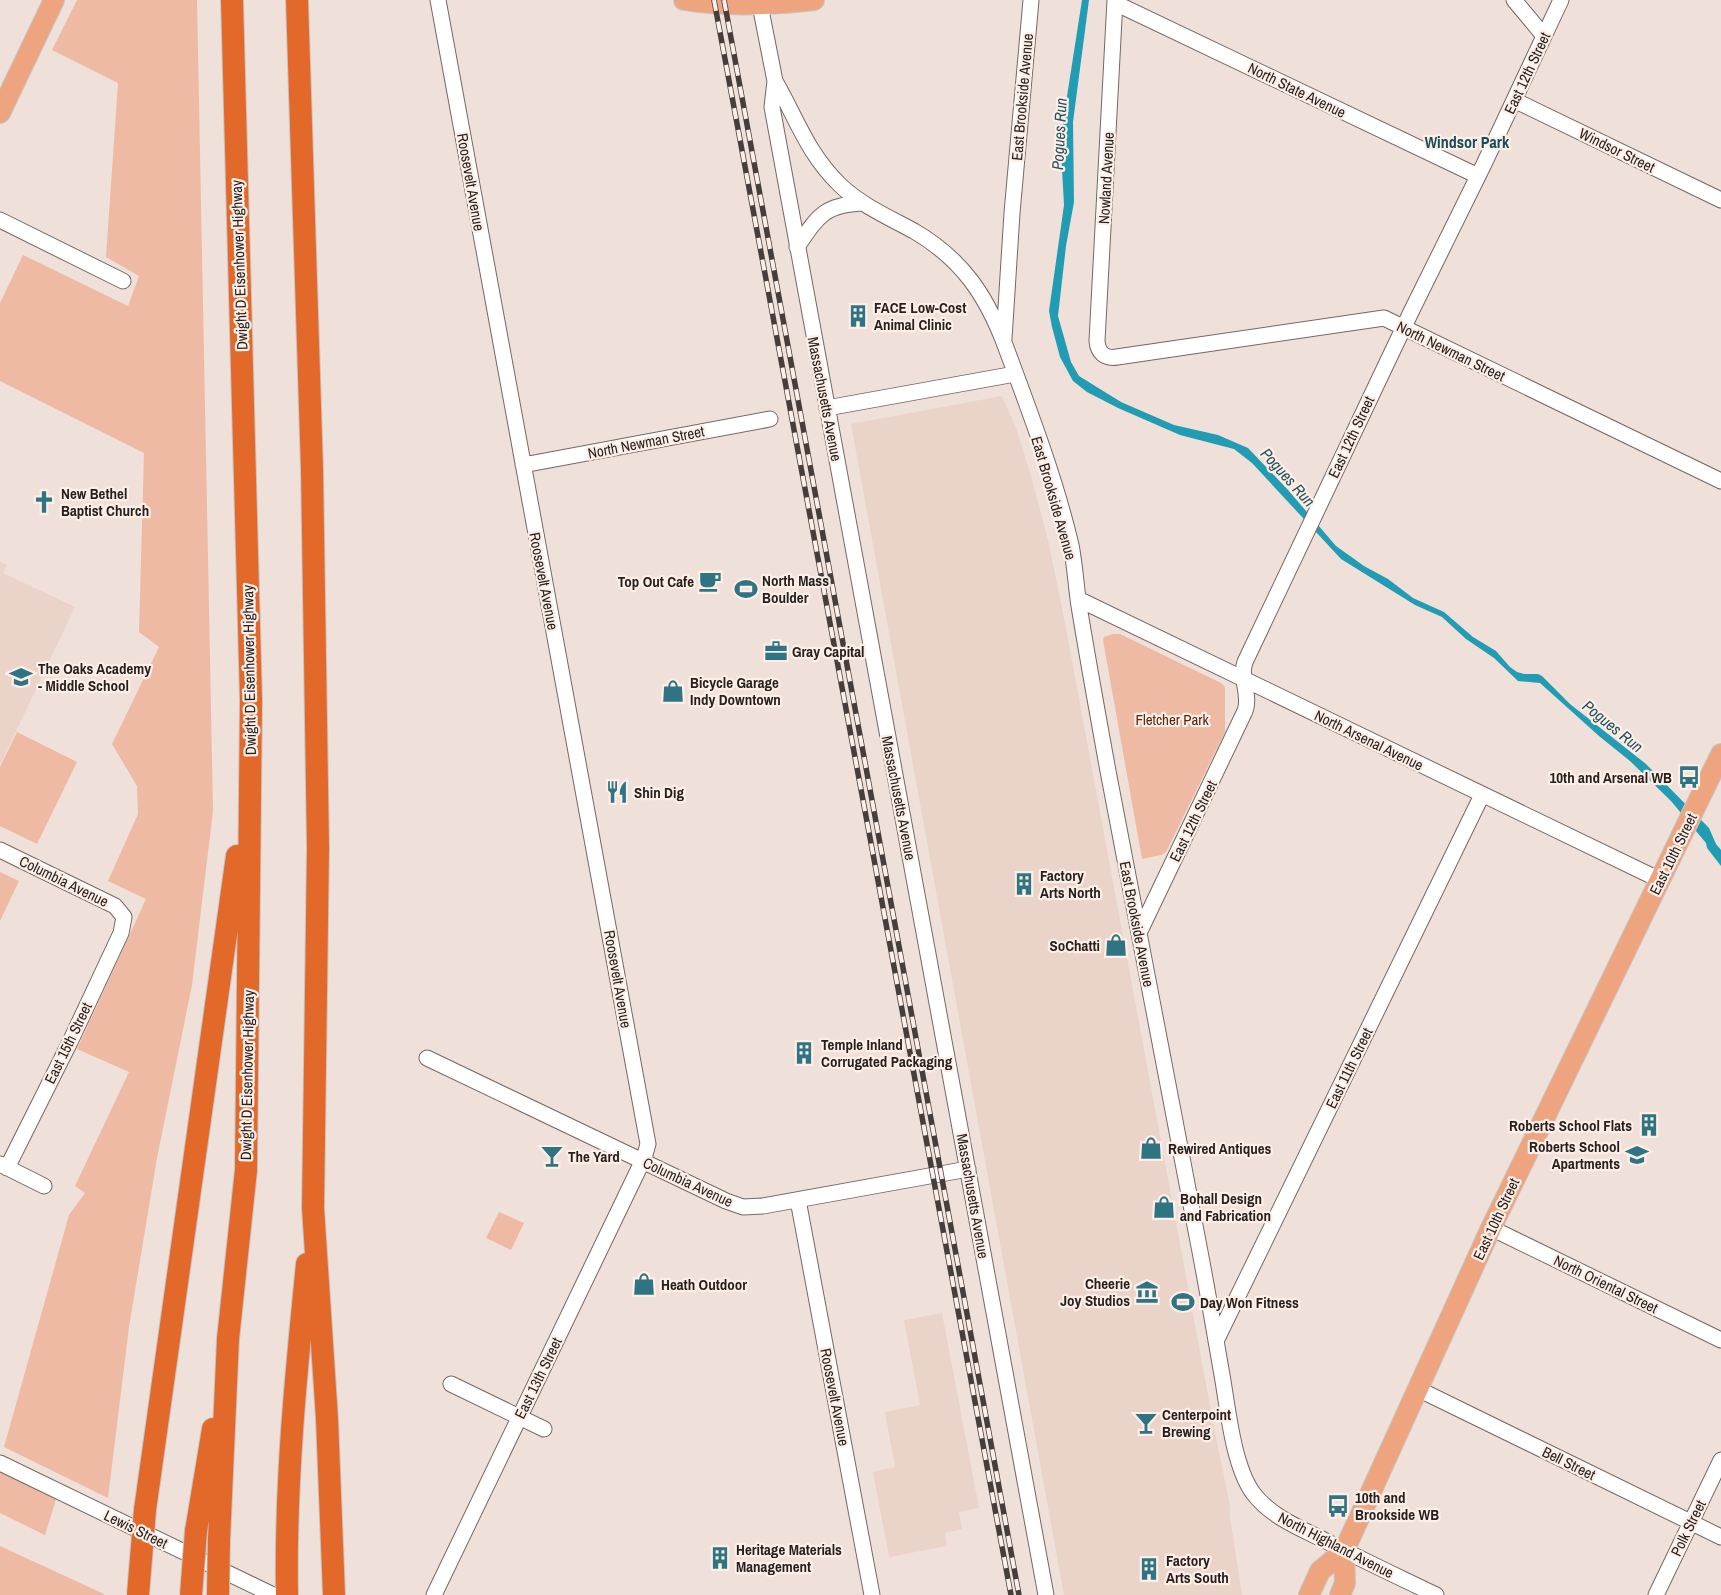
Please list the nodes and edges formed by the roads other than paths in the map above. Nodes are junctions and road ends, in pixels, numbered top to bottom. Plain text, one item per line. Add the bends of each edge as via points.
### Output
1 (54, 0) edge
2 (232, 0) edge
3 (297, 0) edge
4 (438, 0) edge
5 (684, 0) edge
6 (814, 0) edge
7 (1031, 0) edge
8 (1514, 0) edge
9 (1561, 0) edge
10 (759, 2) edge
11 (1115, 2) edge
12 (1544, 36) junction
13 (775, 81) junction
14 (1514, 100) junction
15 (0, 113) edge
16 (1478, 176) junction
17 (1721, 200) edge
18 (862, 203) junction
19 (0, 220) edge
20 (797, 247) junction
21 (123, 281) dead end
22 (1403, 328) junction
23 (1004, 343) junction
24 (1102, 354) joint
25 (1015, 374) junction
26 (827, 408) junction
27 (770, 419) dead end
28 (523, 465) junction
29 (1721, 481) edge
30 (1078, 599) junction
31 (1244, 680) junction
32 (251, 700) junction
33 (1721, 754) edge
34 (1482, 795) junction
35 (0, 850) edge
36 (1660, 880) junction
37 (124, 917) joint
38 (1139, 933) junction
39 (427, 1058) dead end
40 (643, 1161) junction
41 (4, 1166) edge
42 (968, 1169) junction
43 (313, 1178) junction
44 (44, 1186) dead end
45 (798, 1200) junction
46 (1491, 1228) junction
47 (228, 1339) junction
48 (1721, 1340) edge
49 (1216, 1341) junction
50 (451, 1384) dead end
51 (1418, 1389) junction
52 (520, 1417) junction
53 (544, 1429) dead end
54 (1721, 1460) edge
55 (0, 1463) edge
56 (1264, 1506) joint
57 (1691, 1522) junction
58 (1721, 1537) edge
59 (1344, 1551) junction
60 (287, 1586) edge
61 (138, 1595) edge
62 (191, 1595) edge
63 (218, 1595) edge
64 (273, 1595) edge
65 (334, 1595) edge
66 (434, 1595) edge
67 (872, 1595) edge
68 (1046, 1595) edge
69 (1309, 1595) edge
70 (1340, 1595) edge
71 (1436, 1595) edge
72 (1656, 1595) edge

1 - 15 main road
2 - 32 highway, Dwight D Eisenhower Highway
3 - 43 highway via 312,469 318,828
4 - 28 street, Roosevelt Avenue
5 - 10 main road via 725,5
6 - 10 main road
7 - 23 street, East Brookside Avenue
8 - 12 street
9 - 12 street, East 12th Street
10 - 13 street, Massachusetts Avenue
11 - 16 street, North State Avenue
11 - 24 street, Nowland Avenue via 1097,340
12 - 14 street, East 12th Street
13 - 18 street, East Brookside Avenue via 819,163
13 - 20 street, Massachusetts Avenue via 772,107
14 - 16 street, East 12th Street
14 - 17 street, Windsor Street
16 - 22 street, East 12th Street
18 - 20 street via 847,204 825,212
18 - 23 street, East Brookside Avenue via 917,233 959,265 988,306
19 - 21 street
20 - 26 street, Massachusetts Avenue
22 - 24 street, North Newman Street via 1384,318 1113,358
22 - 29 street, North Newman Street
22 - 31 street, East 12th Street via 1242,668
23 - 25 street, East Brookside Avenue
25 - 26 street
25 - 30 street, East Brookside Avenue via 1063,518
26 - 42 street, Massachusetts Avenue
27 - 28 street, North Newman Street
28 - 40 street, Roosevelt Avenue via 647,1138
30 - 31 street, North Arsenal Avenue
30 - 38 street, East Brookside Avenue
31 - 34 street, North Arsenal Avenue
31 - 38 street, East 12th Street via 1245,711
32 - 47 highway, Dwight D Eisenhower Highway via 246,1170
32 - 61 highway, bridge via 236,869 145,1510
33 - 36 main road, East 10th Street
34 - 36 street, North Arsenal Avenue
34 - 49 street, East 11th Street
35 - 37 street, Columbia Avenue via 115,906
36 - 46 main road, East 10th Street
37 - 41 street, East 15th Street via 101,974
38 - 49 street, East Brookside Avenue
39 - 40 street, Columbia Avenue
40 - 45 street, Columbia Avenue via 736,1205 757,1207
40 - 52 street, East 13th Street
41 - 44 street
42 - 45 street, Columbia Avenue
42 - 68 street, Massachusetts Avenue
43 - 60 highway via 290,1457
43 - 65 highway
45 - 67 street, Roosevelt Avenue
46 - 48 street, North Oriental Street
46 - 51 main road, East 10th Street
47 - 62 highway, bridge via 196,1531
47 - 63 highway, bridge
49 - 56 street, East Brookside Avenue via 1239,1462 1252,1491
50 - 52 street
51 - 57 street, Bell Street
51 - 59 main road, East 10th Street
52 - 53 street
52 - 66 street, East 13th Street
54 - 57 street, Polk Street
55 - 64 street, Lewis Street
56 - 59 street, North Highland Avenue
57 - 58 street, Bell Street
57 - 72 street, Polk Street
59 - 69 main road, East 10th Street via 1320,1571
59 - 70 main road, East 10th Street via 1345,1584
59 - 71 street, North Highland Avenue

